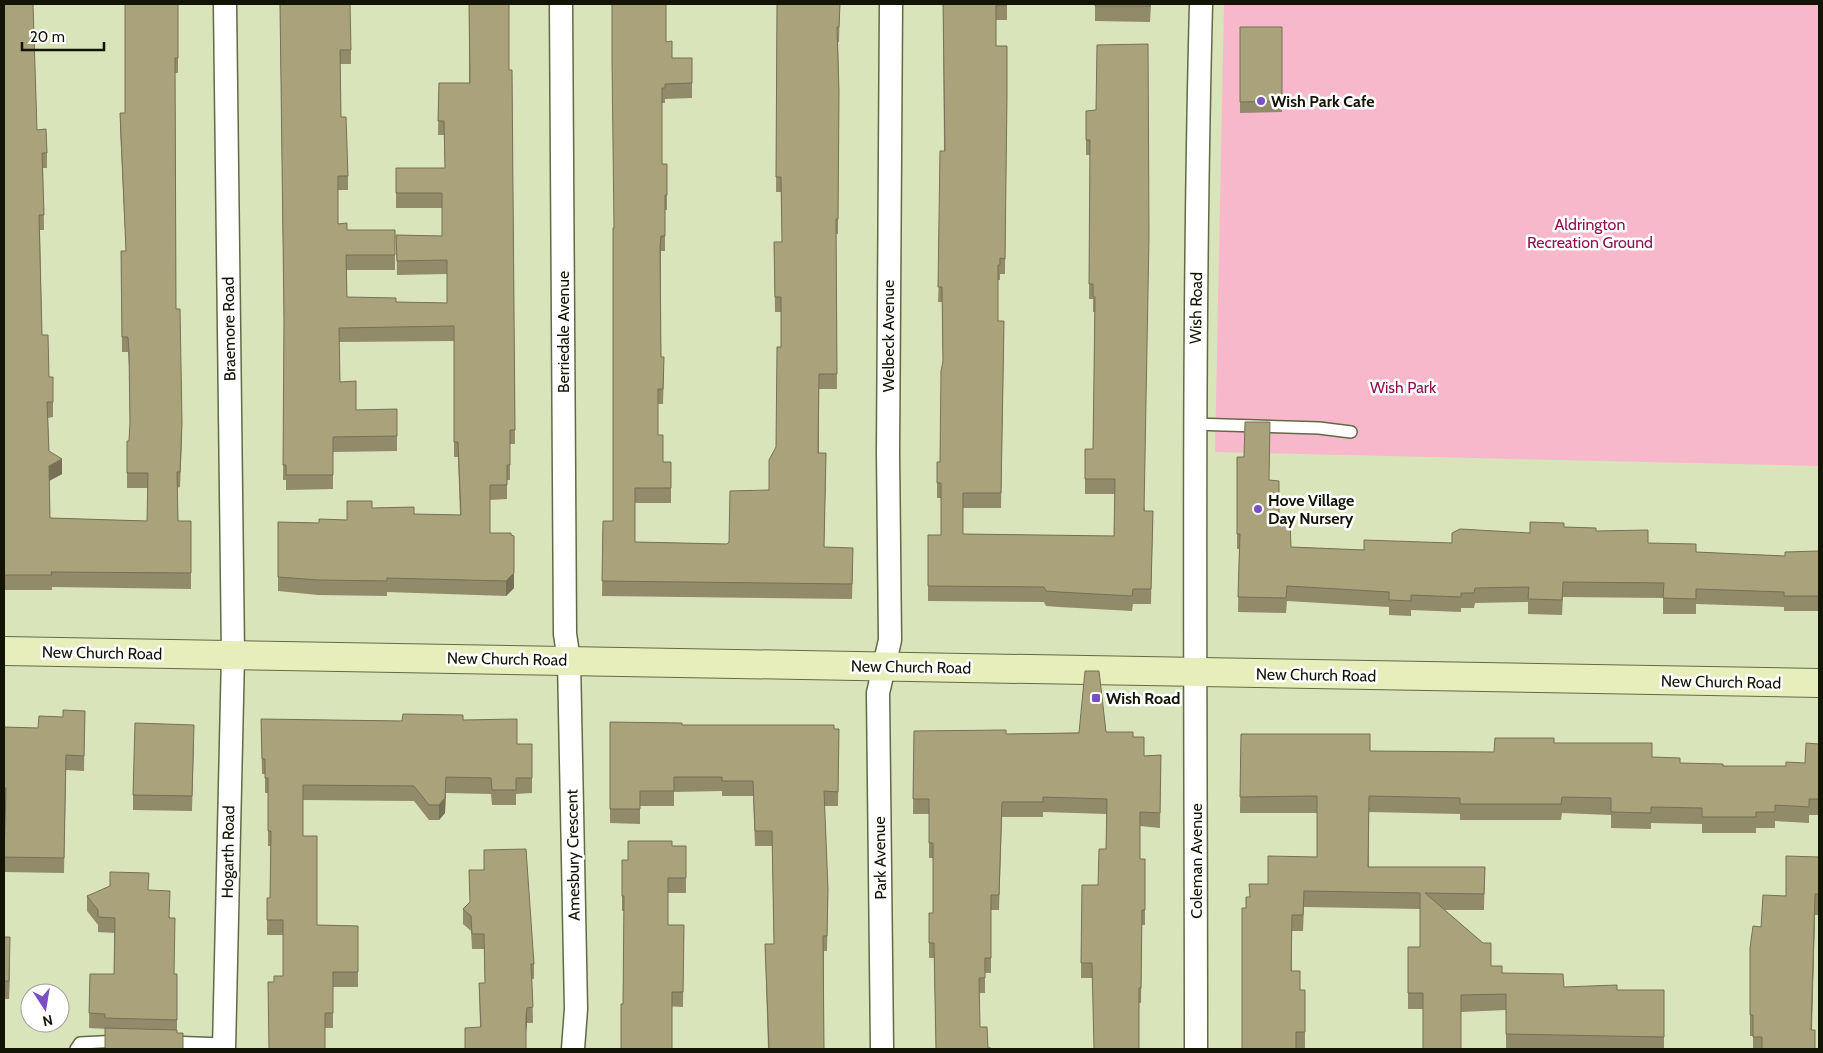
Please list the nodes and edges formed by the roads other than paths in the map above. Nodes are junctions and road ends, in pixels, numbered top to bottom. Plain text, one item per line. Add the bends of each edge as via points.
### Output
1 (225, 4) edge
2 (561, 4) edge
3 (891, 4) edge
4 (1201, 4) edge
5 (1194, 424) junction
6 (1351, 432) dead end
7 (4, 651) edge
8 (233, 655) junction
9 (569, 660) junction
10 (884, 667) junction
11 (1196, 673) junction
12 (1819, 683) edge
13 (130, 1041) edge
14 (158, 1042) edge
15 (224, 1047) edge
16 (76, 1049) edge
17 (573, 1049) edge
18 (882, 1049) edge
19 (1196, 1049) edge

1 - 8 street, Braemore Road
2 - 9 street, Berriedale Avenue via 565,625
3 - 10 street, Welbeck Avenue via 890,640
4 - 5 street, Wish Road
5 - 6 lane
5 - 11 street, Wish Road
7 - 8 main road, New Church Road
8 - 9 main road, New Church Road
8 - 15 street, Hogarth Road
9 - 10 main road, New Church Road
9 - 17 street, Amesbury Crescent via 576,1009
10 - 11 main road, New Church Road
10 - 18 street, Park Avenue via 878,693
11 - 12 main road, New Church Road
11 - 19 street, Coleman Avenue
13 - 16 lane via 80,1043
14 - 15 lane

